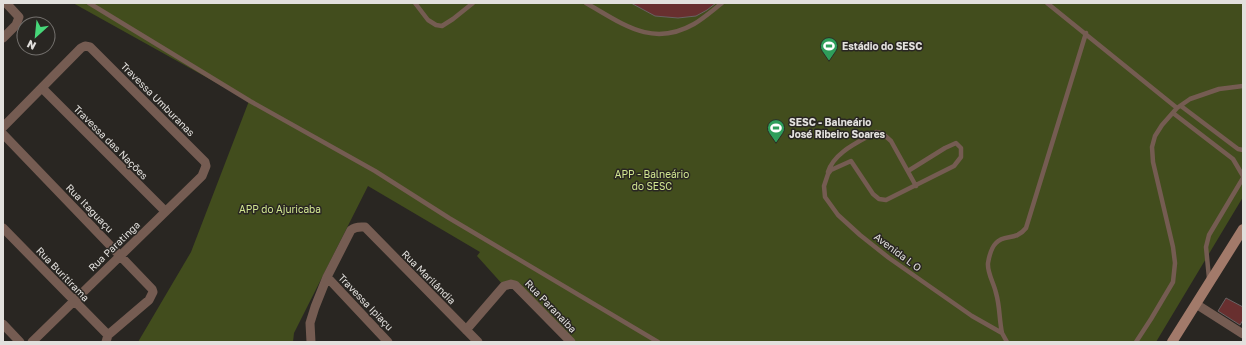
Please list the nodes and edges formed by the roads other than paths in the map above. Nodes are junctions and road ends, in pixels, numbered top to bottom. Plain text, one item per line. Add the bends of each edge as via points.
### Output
1 (6, 3) edge
2 (88, 3) edge
3 (472, 3) edge
4 (586, 3) edge
5 (722, 3) edge
6 (1047, 3) edge
7 (418, 4) edge
8 (1086, 33) junction
9 (3, 38) edge
10 (1243, 86) edge
11 (42, 88) junction
12 (1179, 107) junction
13 (1173, 113) junction
14 (3, 127) edge
15 (3, 134) edge
16 (1243, 150) edge
17 (205, 162) joint
18 (908, 171) junction
19 (828, 174) junction
20 (1243, 177) edge
21 (916, 186) junction
22 (165, 211) junction
23 (3, 228) edge
24 (1243, 229) edge
25 (120, 256) junction
26 (327, 277) junction
27 (1210, 282) junction
28 (73, 300) junction
29 (1196, 304) junction
30 (3, 324) edge
31 (466, 330) junction
32 (1002, 333) junction
33 (1243, 334) edge
34 (107, 338) edge
35 (20, 342) edge
36 (32, 342) edge
37 (311, 342) edge
38 (388, 342) edge
39 (478, 342) edge
40 (570, 342) edge
41 (658, 342) edge
42 (1007, 342) edge
43 (1136, 342) edge
44 (1172, 342) edge

1 - 9 street via 19,17 16,25
2 - 41 lane via 250,101 375,171
3 - 7 lane via 442,26 428,20
4 - 5 lane via 633,29 655,34 672,33 695,24
6 - 8 lane
8 - 12 lane
8 - 32 lane via 1026,228 1016,237 1004,238 997,242 990,255 989,274 996,293
10 - 12 lane via 1198,95
11 - 14 street
11 - 17 street, Travessa Umburanas via 80,48 90,47
11 - 22 street, Travessa das Nações
12 - 13 lane
12 - 16 lane
13 - 20 lane via 1233,159
13 - 43 lane via 1155,136 1152,147 1153,162 1173,247 1175,263 1172,282
15 - 25 street, Rua Itaguaçu
17 - 22 street, Rua Paratinga via 202,176
18 - 19 lane via 891,141 882,133 876,132 841,153 830,166
18 - 21 lane
18 - 21 lane via 956,143 961,148 961,157 954,166
19 - 21 lane via 831,170 851,161 879,200 886,200
19 - 32 lane, Avenida L O via 824,186 826,197 838,215 889,258 972,316
20 - 27 lane via 1209,235 1206,247
22 - 25 street, Rua Paratinga
23 - 28 street, Rua Buritirama
24 - 27 street
25 - 28 street, Rua Paratinga
25 - 34 street, Rua Itaguaçu via 153,292 149,300
26 - 31 street, Rua Marilândia via 351,230 355,227 365,227
26 - 37 street via 310,323
26 - 38 street, Travessa Ipiaçu
27 - 29 street
28 - 34 street, Rua Buritirama
28 - 36 street, Rua Paratinga
29 - 33 street
29 - 44 street
30 - 35 street
31 - 39 street, Rua Marilândia
31 - 40 street, Rua Paranaiba via 504,286 511,284 515,285
32 - 42 lane

